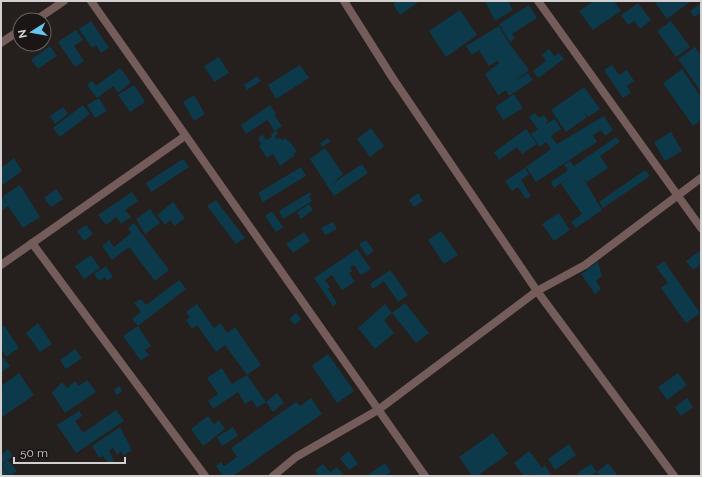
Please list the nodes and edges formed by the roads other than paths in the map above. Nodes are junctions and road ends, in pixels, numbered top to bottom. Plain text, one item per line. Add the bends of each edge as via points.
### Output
1 (64, 1) edge
2 (90, 1) edge
3 (344, 1) edge
4 (538, 1) edge
5 (48, 12) edge
6 (12, 35) edge
7 (1, 43) edge
8 (185, 136) junction
9 (701, 178) edge
10 (678, 196) junction
11 (701, 228) edge
12 (32, 243) junction
13 (1, 265) edge
14 (537, 291) junction
15 (378, 410) junction
16 (205, 476) edge
17 (273, 476) edge
18 (425, 476) edge
19 (674, 476) edge

1 - 5 street
2 - 8 street
3 - 14 street via 392,77
4 - 10 street
6 - 7 street
8 - 12 street
8 - 15 street
9 - 10 street
10 - 11 street
10 - 14 street via 585,265
12 - 13 street
12 - 16 street
14 - 15 street
14 - 19 street
15 - 17 street via 296,457
15 - 18 street

